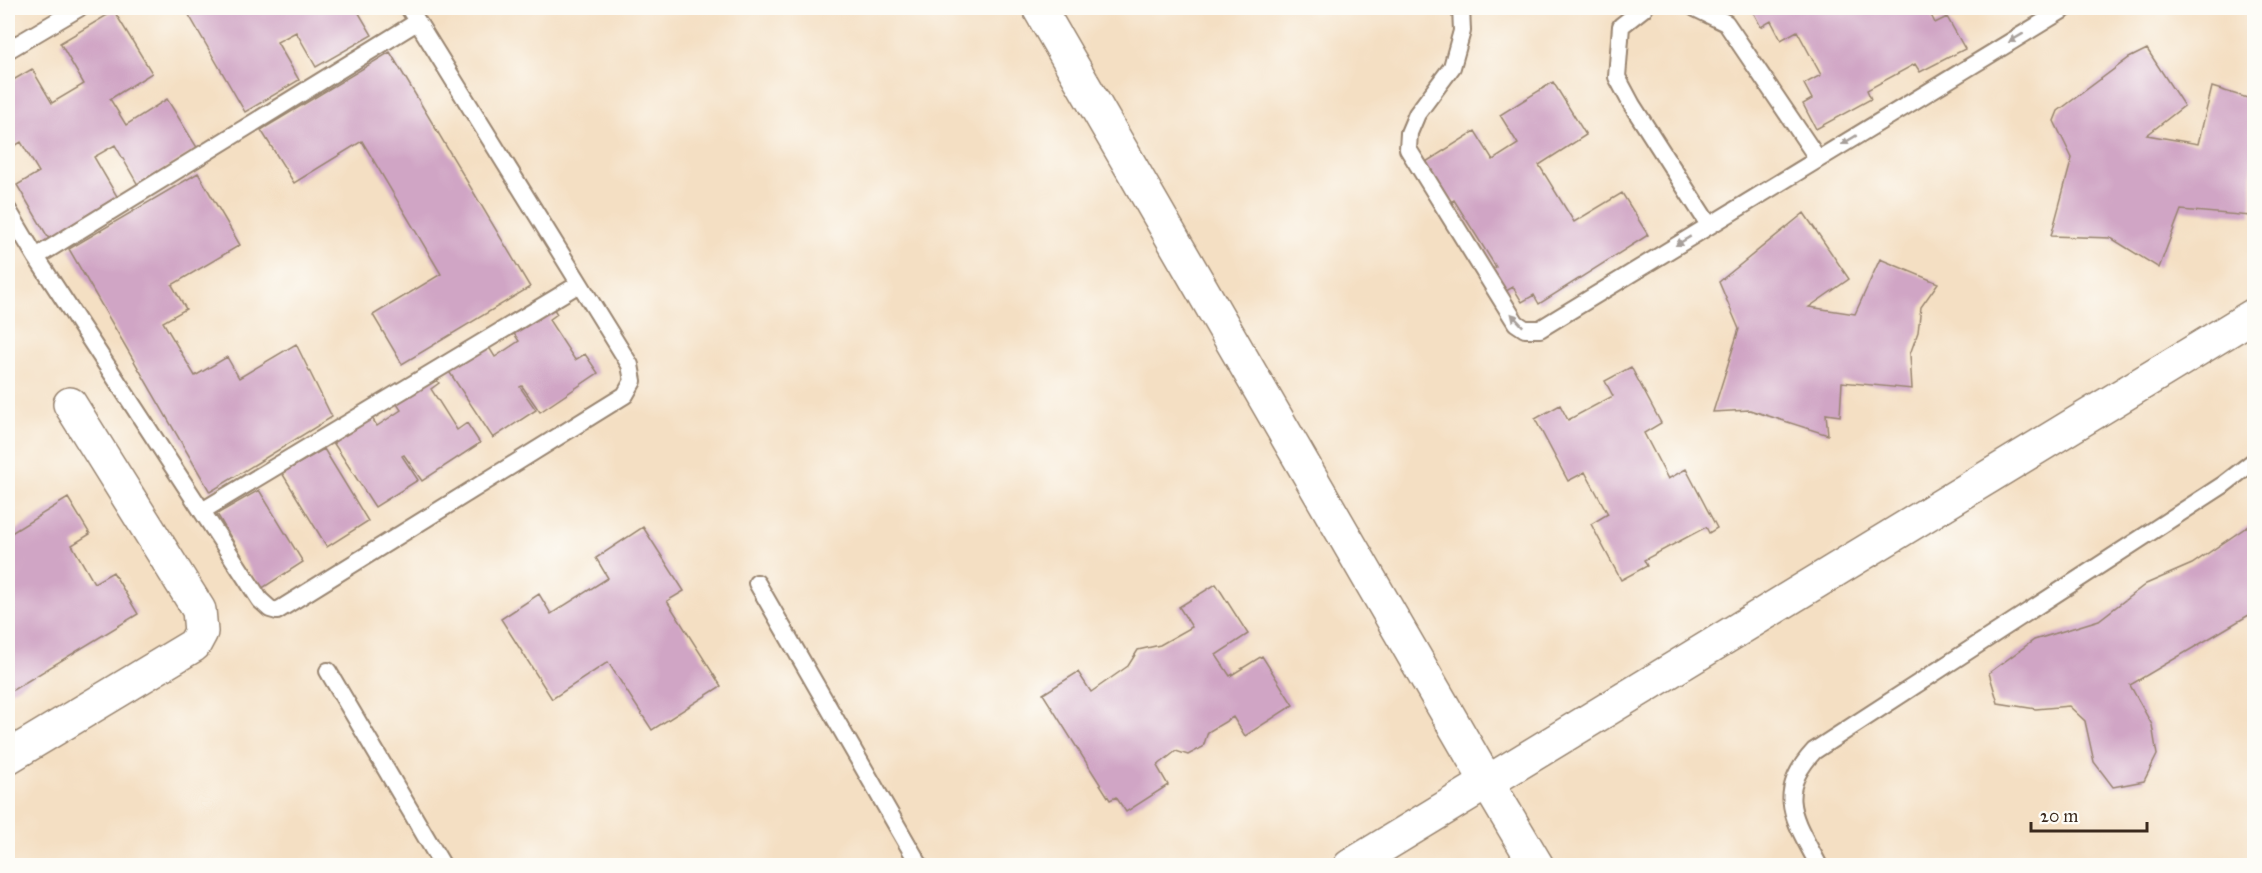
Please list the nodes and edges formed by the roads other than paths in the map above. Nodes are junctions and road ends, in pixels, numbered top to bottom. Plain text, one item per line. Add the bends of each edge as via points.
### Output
1 (79, 8) edge
2 (1039, 8) edge
3 (1461, 8) edge
4 (1644, 8) edge
5 (1695, 8) edge
6 (2066, 8) edge
7 (413, 15) edge
8 (8, 50) edge
9 (1818, 159) junction
10 (8, 210) edge
11 (1709, 225) junction
12 (36, 257) junction
13 (579, 284) junction
14 (2254, 315) edge
15 (70, 404) dead end
16 (2254, 461) edge
17 (202, 511) junction
18 (758, 583) dead end
19 (328, 671) dead end
20 (8, 757) edge
21 (1486, 782) junction
22 (443, 866) edge
23 (920, 866) edge
24 (1350, 866) edge
25 (1537, 866) edge
26 (1819, 866) edge

1 - 8 lane
2 - 21 street
11 -> 3 lane via 1540,329 1525,329 1516,323 1408,149 1409,132 1417,114 1452,67 1462,31
4 - 11 lane via 1621,26 1617,76
5 - 9 lane via 1726,23
6 -> 9 lane
7 - 12 lane
7 - 13 lane
9 - 11 lane
10 - 12 lane
12 - 17 lane
13 - 17 lane
13 - 17 lane via 630,365 633,381 625,395 277,611 260,600
14 - 21 street
15 - 20 street via 199,610 201,632 194,645
16 - 26 lane via 1814,751 1800,766 1791,785 1792,811
18 - 23 lane
19 - 22 lane
21 - 24 street
21 - 25 street

